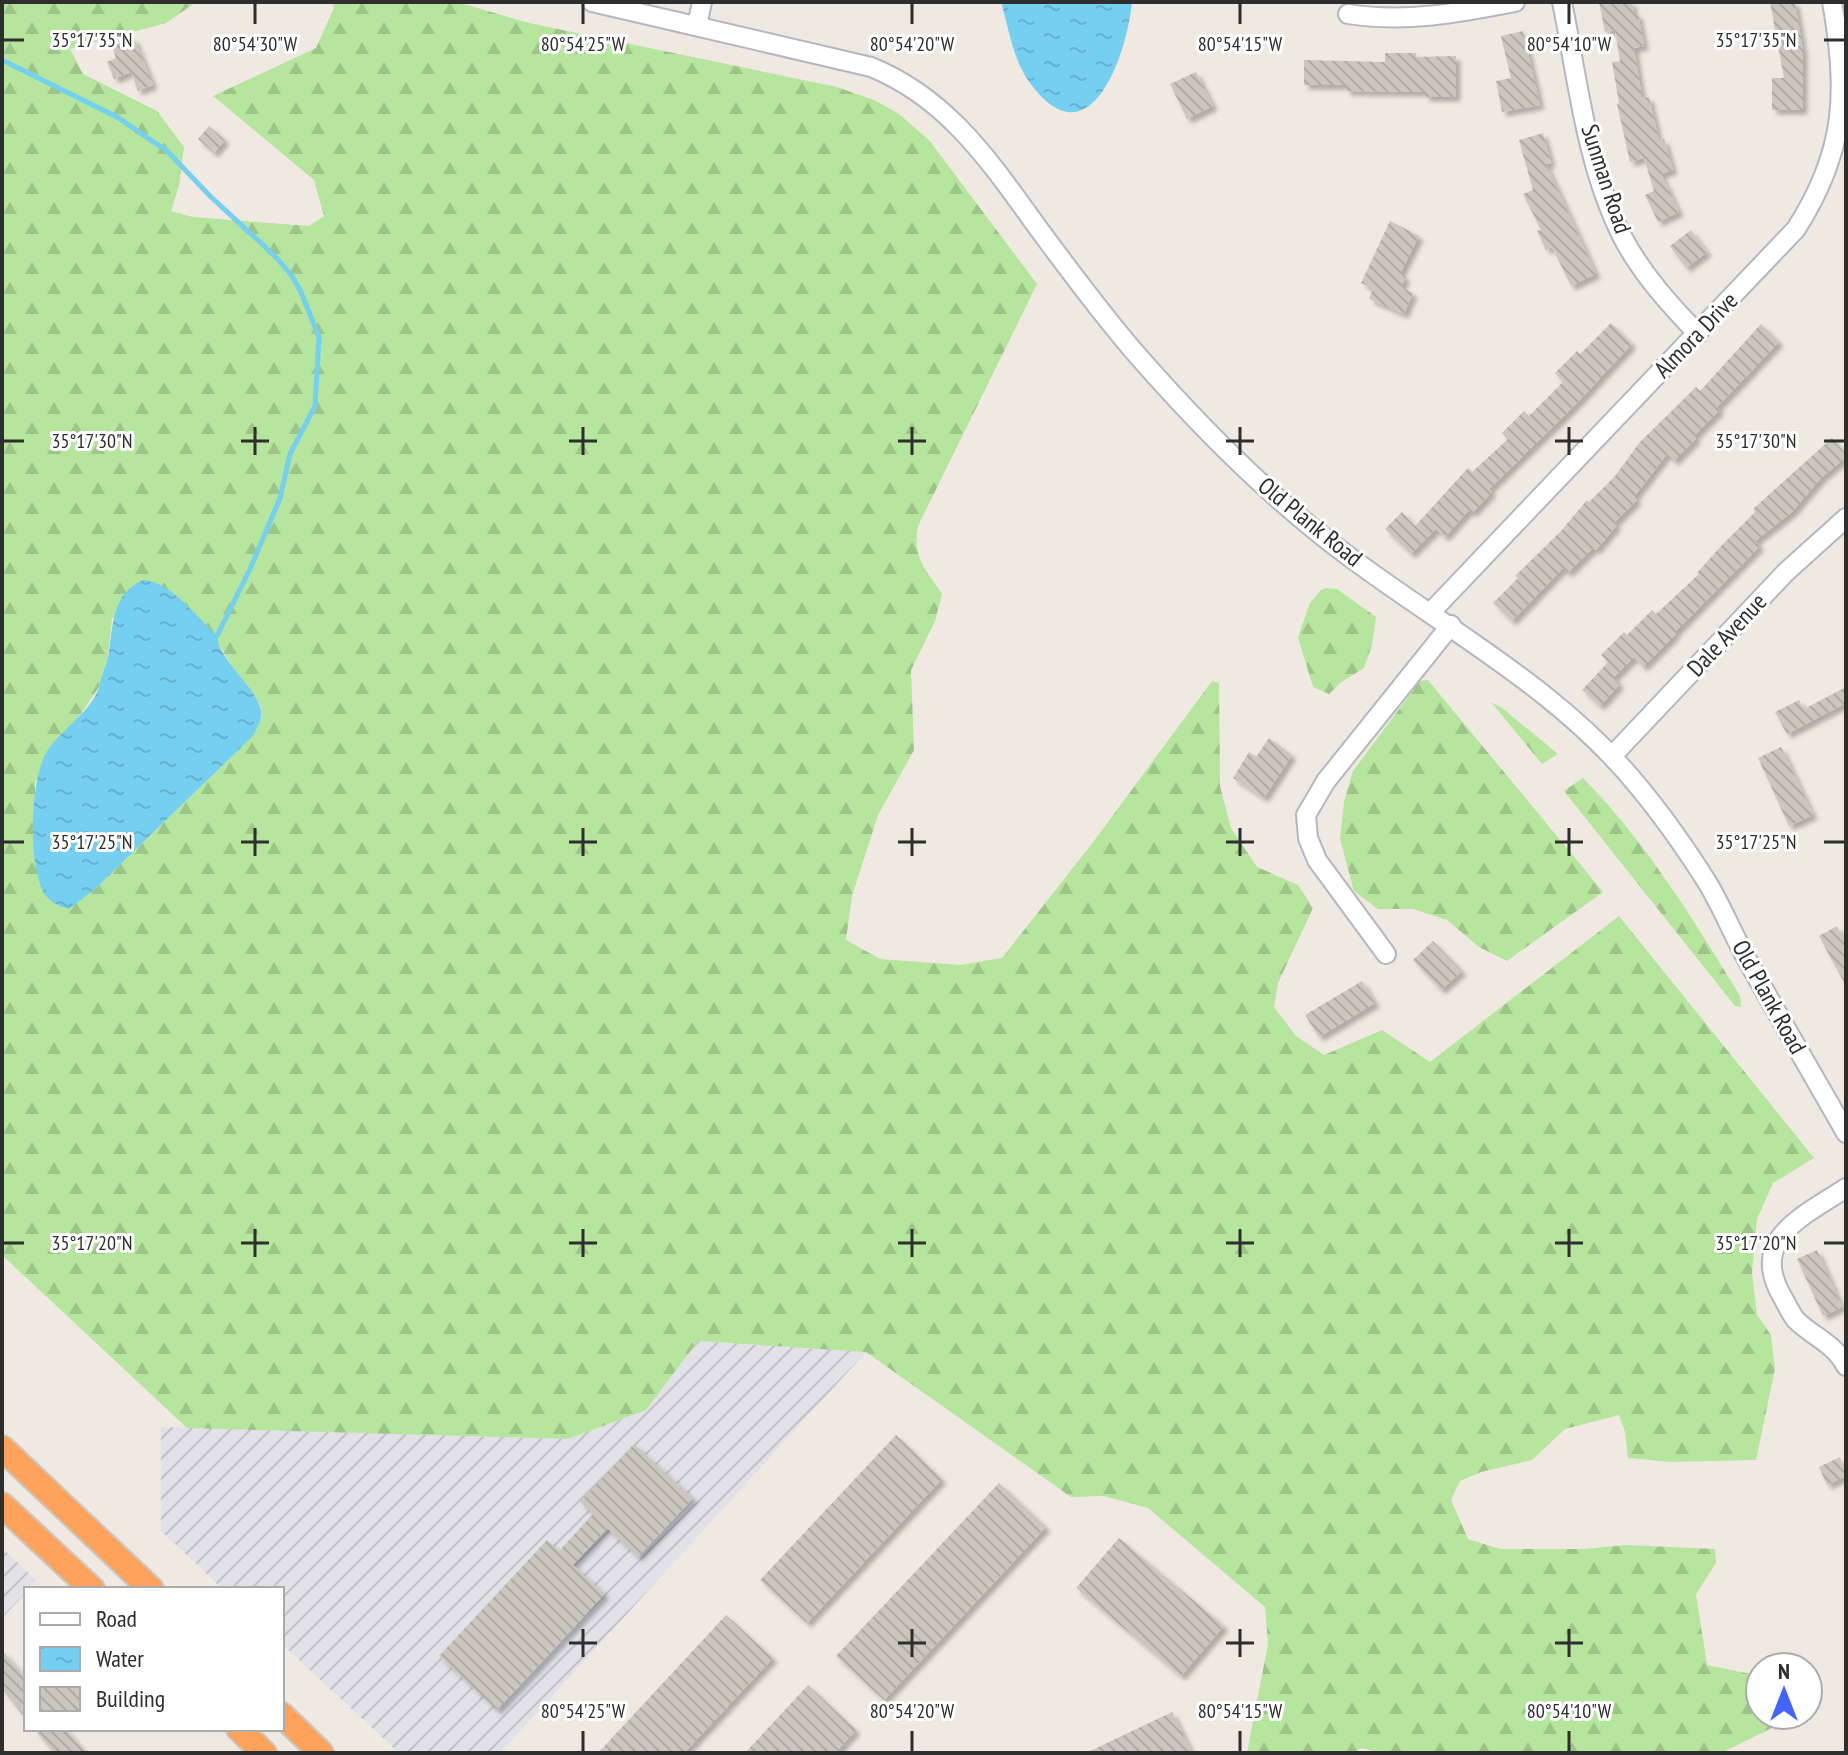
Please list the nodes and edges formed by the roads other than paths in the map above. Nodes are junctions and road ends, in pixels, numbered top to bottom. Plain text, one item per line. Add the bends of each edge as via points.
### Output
1 (592, 2) edge
2 (702, 2) edge
3 (1515, 2) edge
4 (1562, 2) edge
5 (1832, 2) edge
6 (1348, 14) dead end
7 (697, 26) junction
8 (1698, 334) junction
9 (1846, 518) edge
10 (1431, 612) junction
11 (1451, 625) junction
12 (1612, 756) junction
13 (1386, 954) dead end
14 (1843, 1121) edge
15 (1846, 1188) edge
16 (1846, 1366) edge
17 (2, 1448) edge
18 (2, 1505) edge
19 (90, 1587) edge
20 (149, 1587) edge
21 (284, 1717) edge
22 (241, 1731) edge
23 (264, 1753) edge
24 (321, 1753) edge

1 - 7 street, Old Plank Road
2 - 7 street
3 - 6 street via 1395,20
4 - 8 street, Sunman Road via 1593,155 1613,214 1635,258
5 - 8 street, Almora Drive via 1842,111 1821,185 1796,229
7 - 10 street, Old Plank Road via 871,67 934,103 970,138 1095,304 1200,423 1301,519
8 - 10 street, Almora Drive
9 - 12 street, Dale Avenue via 1786,572
10 - 11 street, Old Plank Road
11 - 12 street, Old Plank Road via 1515,670
11 - 13 street via 1326,781 1306,815 1317,860
12 - 14 street, Old Plank Road via 1707,883
15 - 16 street via 1783,1233 1770,1259 1770,1273 1796,1320
17 - 20 highway
18 - 19 highway
21 - 24 highway
22 - 23 highway

